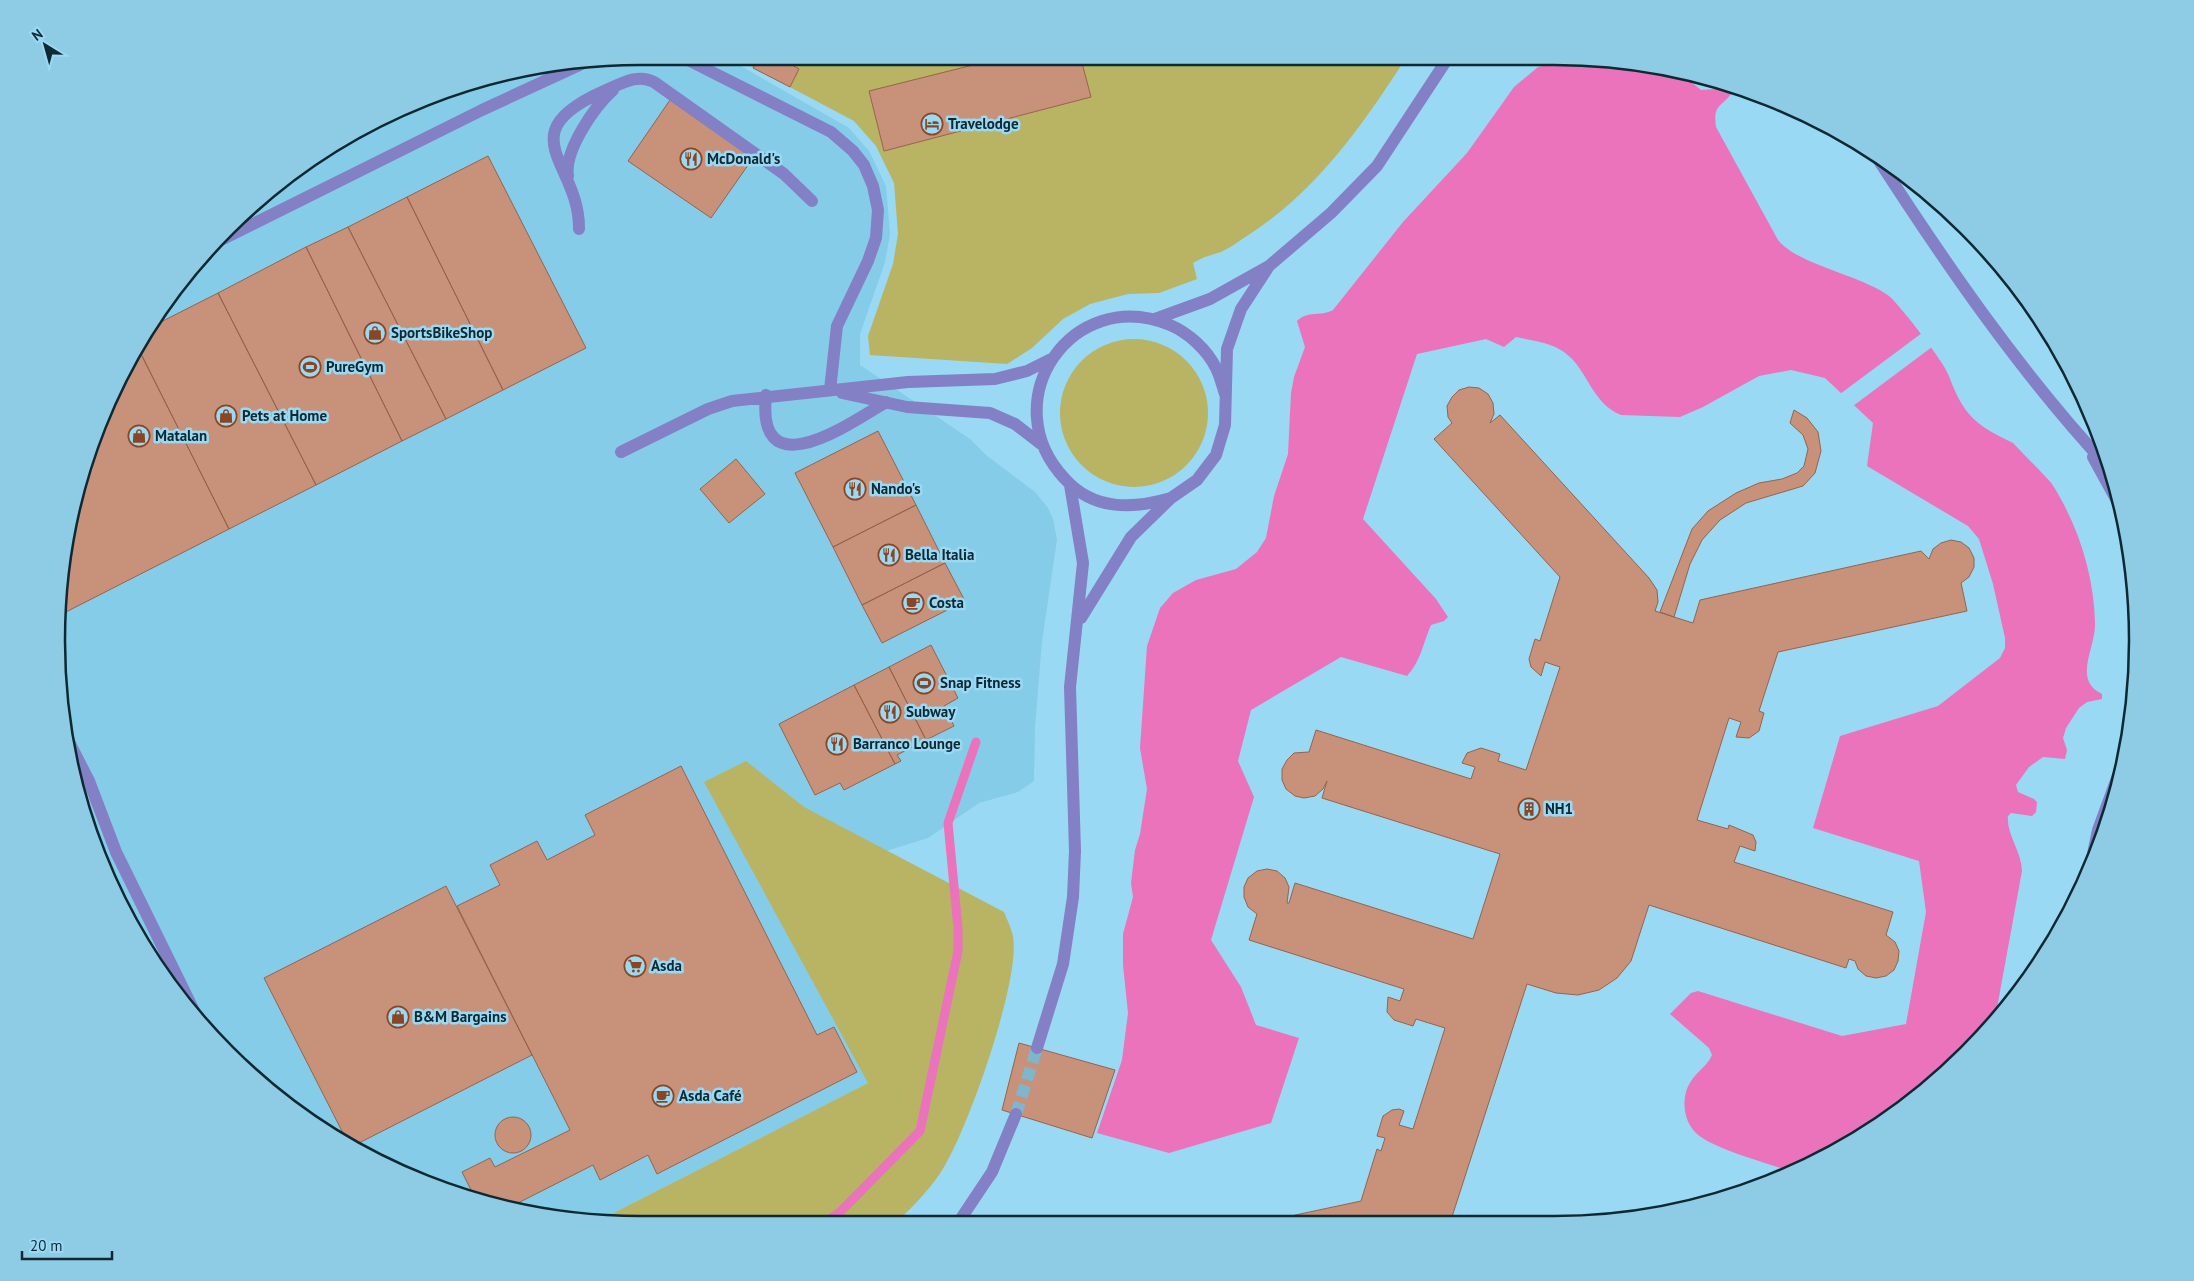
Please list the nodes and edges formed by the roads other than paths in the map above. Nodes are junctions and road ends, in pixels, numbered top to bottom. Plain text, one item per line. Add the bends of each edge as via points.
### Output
1 (698, 65) edge
2 (1443, 65) edge
3 (570, 70) edge
4 (619, 84) junction
5 (1886, 171) edge
6 (570, 186) junction
7 (812, 201) dead end
8 (579, 229) dead end
9 (237, 231) edge
10 (1268, 266) junction
11 (1155, 319) junction
12 (1050, 360) junction
13 (830, 390) junction
14 (1225, 394) junction
15 (766, 395) junction
16 (886, 402) junction
17 (2084, 441) junction
18 (1041, 444) junction
19 (621, 452) dead end
20 (2098, 456) edge
21 (2105, 479) edge
22 (1070, 485) junction
23 (1170, 498) junction
24 (1078, 622) junction
25 (78, 759) edge
26 (186, 993) edge
27 (1037, 1048) tunnel mouth
28 (1016, 1114) tunnel mouth
29 (963, 1216) edge

1 - 13 street via 831,132 853,151 871,180 878,210 876,238 837,326
2 - 10 street via 1377,166 1331,213
3 - 9 street
4 - 6 street via 596,110 570,153 567,167
4 - 6 street via 578,104 559,121 554,149
4 - 7 street via 639,78 654,82 784,174
5 - 17 street via 1964,289
6 - 8 street via 577,201
10 - 11 street via 1210,300
10 - 14 street via 1241,308 1227,349
11 - 12 street via 1126,316 1096,322 1071,338
11 - 14 street via 1180,329 1201,346 1216,368
12 - 13 street via 1027,371 995,379 908,382
12 - 18 street via 1036,401 1036,423
13 - 15 street
13 - 16 street
14 - 23 street via 1225,425 1216,455 1196,480
15 - 16 street via 764,414 767,427 782,443 796,446 852,422
15 - 19 street via 714,407
16 - 18 street via 908,407 990,413 1016,424
17 - 20 street
17 - 21 street
18 - 22 street via 1053,467
22 - 23 street via 1093,499 1118,506 1145,506
22 - 24 street via 1083,563
23 - 24 street via 1130,537
24 - 27 street via 1070,687 1073,898 1063,964
25 - 26 street via 116,852
28 - 29 street via 992,1172

